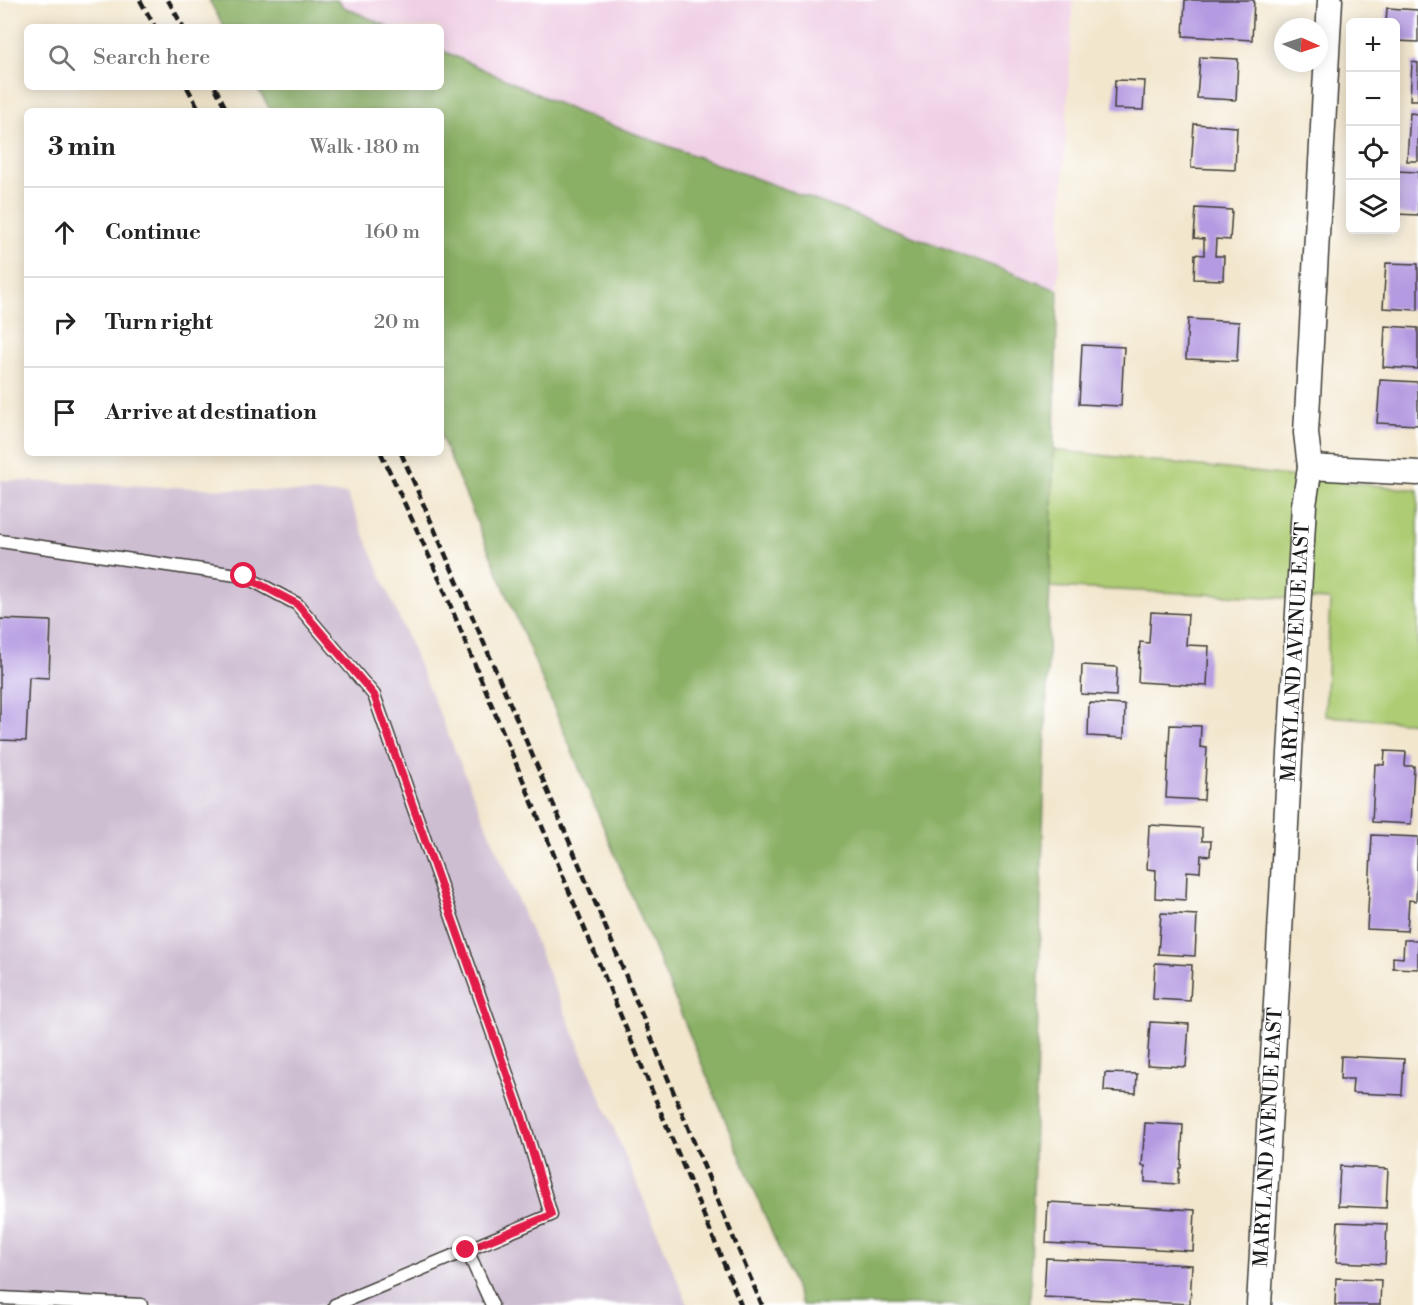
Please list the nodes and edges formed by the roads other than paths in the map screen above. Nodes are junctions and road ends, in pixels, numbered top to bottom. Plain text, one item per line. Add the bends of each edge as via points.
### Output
1 (1330, 0) edge
2 (1310, 467) junction
3 (1418, 473) edge
4 (0, 541) edge
5 (466, 1250) junction
6 (0, 1298) edge
7 (141, 1305) edge
8 (335, 1305) edge
9 (492, 1305) edge
10 (1259, 1305) edge

1 - 2 street, MARYLAND AVENUE EAST via 1306,433
2 - 3 street
2 - 10 street, MARYLAND AVENUE EAST via 1304,506
4 - 5 lane via 244,576 297,604 374,695 522,1117 551,1215
5 - 8 lane
5 - 9 lane
6 - 7 lane

